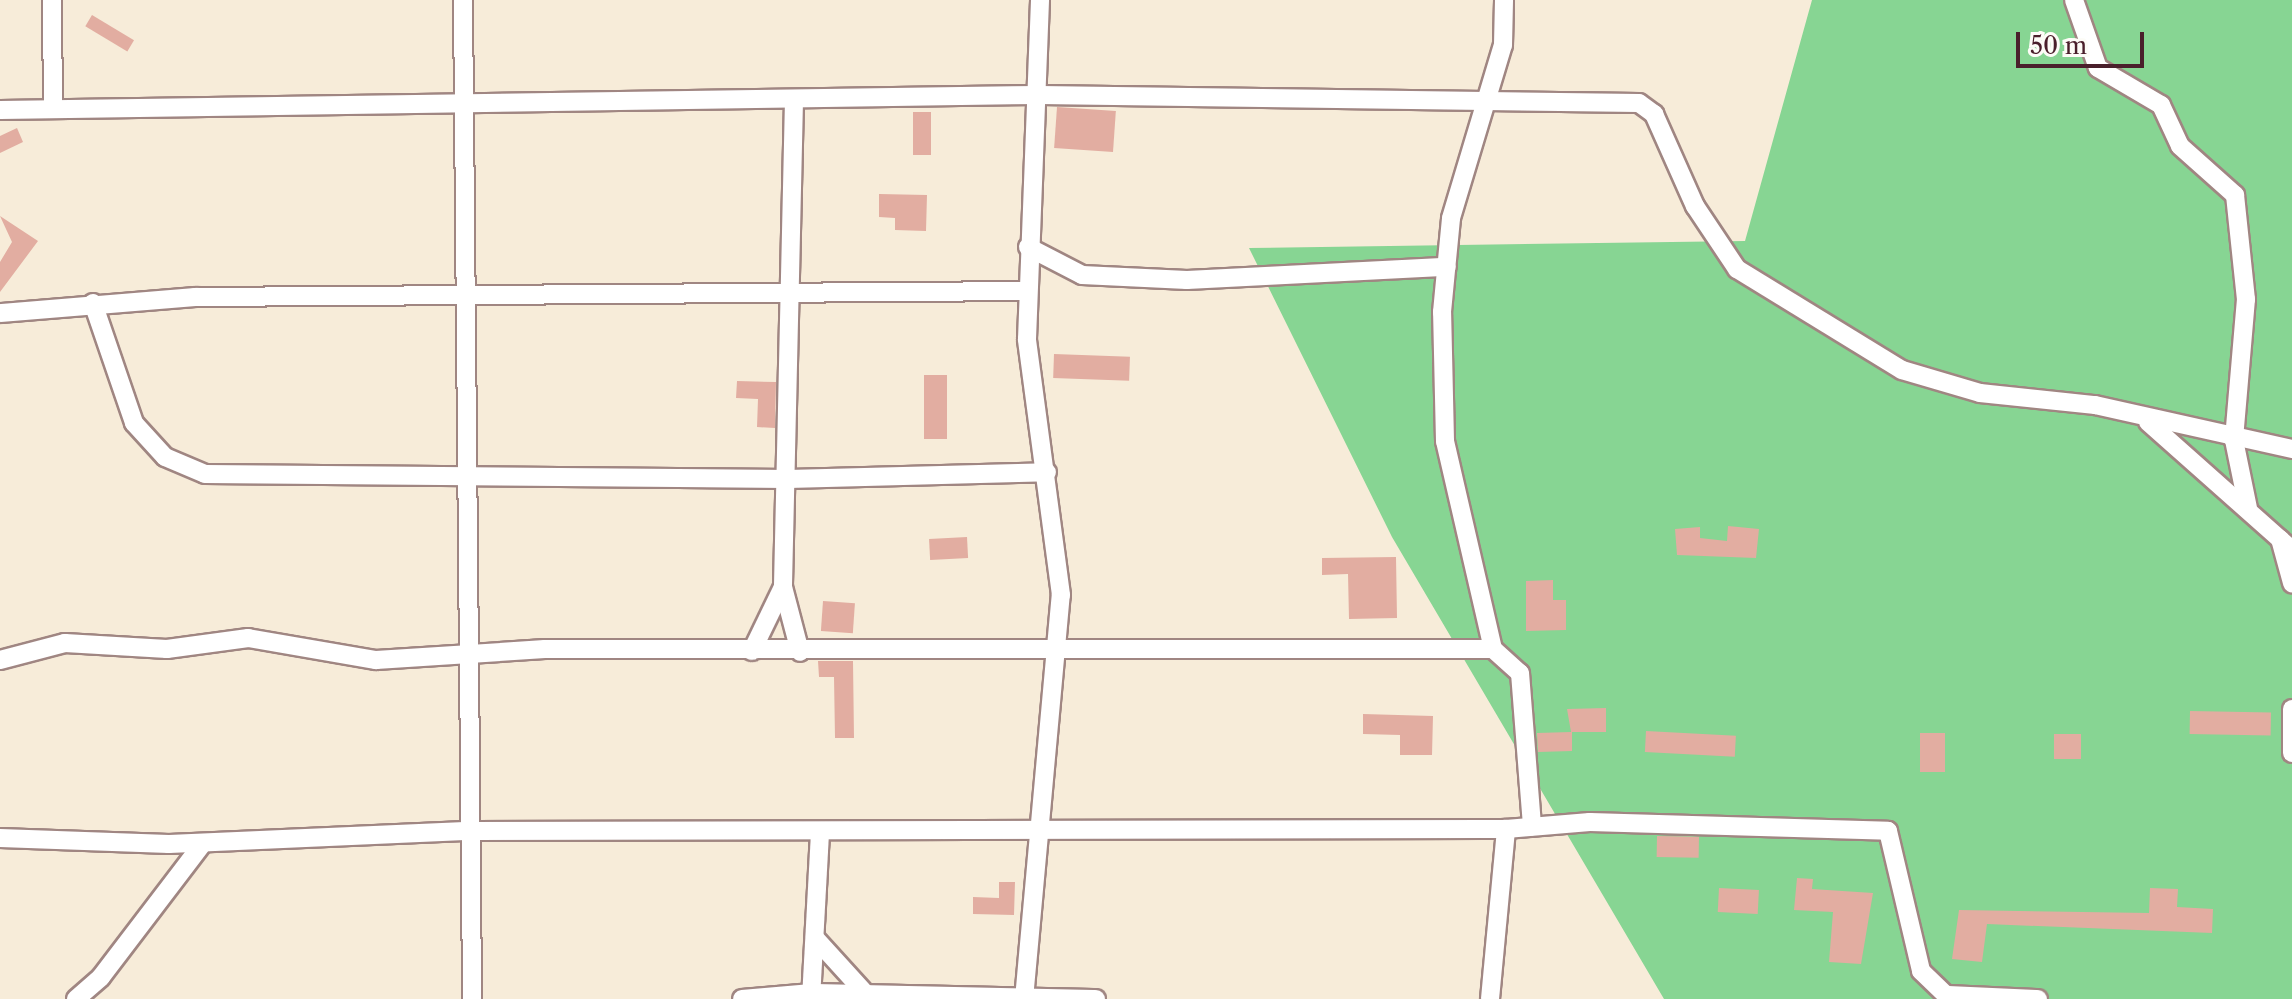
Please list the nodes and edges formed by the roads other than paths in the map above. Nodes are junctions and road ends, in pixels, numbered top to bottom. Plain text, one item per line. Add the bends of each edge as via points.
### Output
1 (52, 0) edge
2 (463, 0) edge
3 (1040, 0) edge
4 (1504, 0) edge
5 (2074, 0) edge
6 (1040, 95) junction
7 (794, 100) junction
8 (1488, 101) junction
9 (461, 102) junction
10 (53, 108) junction
11 (0, 110) edge
12 (1028, 247) junction
13 (1447, 267) junction
14 (1026, 291) junction
15 (467, 293) junction
16 (785, 293) junction
17 (93, 303) junction
18 (0, 313) edge
19 (2148, 422) junction
20 (2234, 440) junction
21 (2292, 449) edge
22 (1047, 472) junction
23 (467, 474) junction
24 (788, 479) junction
25 (2248, 508) junction
26 (2286, 545) edge
27 (2292, 583) edge
28 (783, 587) junction
29 (1493, 649) junction
30 (752, 651) junction
31 (800, 652) junction
32 (1060, 654) junction
33 (471, 656) junction
34 (0, 660) edge
35 (2292, 709) edge
36 (2292, 753) edge
37 (1532, 827) junction
38 (1037, 828) junction
39 (1506, 829) junction
40 (471, 831) junction
41 (820, 831) junction
42 (0, 838) edge
43 (203, 843) junction
44 (815, 938) junction
45 (866, 994) junction
46 (812, 996) edge
47 (1024, 998) edge
48 (76, 999) edge
49 (472, 999) edge
50 (742, 999) edge
51 (1096, 999) edge
52 (1490, 999) edge
53 (2038, 999) edge

1 - 10 street
2 - 9 street
3 - 6 street
4 - 8 street via 1503,45
5 - 20 street via 2098,68 2161,105 2180,146 2235,195 2246,299
6 - 7 street
6 - 8 street
6 - 12 street
7 - 9 street
7 - 16 street
8 - 13 street via 1466,156
8 - 19 street via 1647,105 1705,225 1752,280 1921,378 1980,393 2095,405
9 - 10 street
9 - 15 street
10 - 11 street
12 - 13 street via 1082,275 1187,280
12 - 14 street
13 - 29 street via 1445,441
14 - 16 street
14 - 22 street
15 - 16 street
15 - 17 street
15 - 23 street
16 - 24 street
17 - 18 street
17 - 23 street via 134,423 183,470
19 - 20 street
19 - 25 street
20 - 21 street
20 - 25 street
22 - 24 street
22 - 32 street via 1061,595
23 - 24 street
23 - 33 street
24 - 28 street
25 - 26 street
26 - 27 street
28 - 30 street
28 - 31 street
29 - 32 street
29 - 37 street via 1520,673
30 - 31 street
30 - 33 street via 545,649
31 - 32 street
32 - 38 street
33 - 34 street via 376,660 248,638 167,649 65,643
33 - 40 street
35 - 36 street
37 - 39 street
37 - 53 street via 1694,823 1888,831 1921,971 1946,995
38 - 39 street
38 - 41 street
38 - 47 street
39 - 52 street
40 - 41 street
40 - 43 street
40 - 49 street
41 - 44 street
42 - 43 street
43 - 48 street via 101,977
44 - 45 street
44 - 46 street
45 - 46 street
45 - 47 street
46 - 50 street
47 - 51 street

